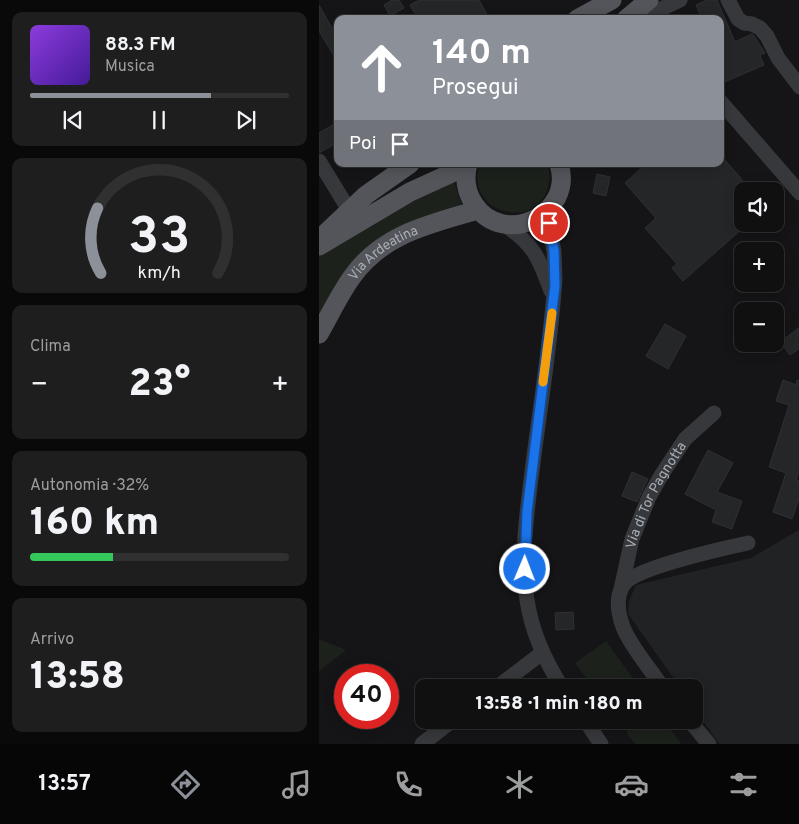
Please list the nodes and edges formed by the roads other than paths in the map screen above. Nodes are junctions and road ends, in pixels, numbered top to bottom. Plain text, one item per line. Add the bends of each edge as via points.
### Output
1 (612, 0) edge
2 (680, 0) edge
3 (728, 0) edge
4 (657, 10) edge
5 (627, 11) edge
6 (584, 15) edge
7 (799, 87) edge
8 (724, 106) edge
9 (319, 161) edge
10 (406, 167) edge
11 (463, 167) edge
12 (467, 167) edge
13 (559, 167) edge
14 (799, 192) edge
15 (349, 210) junction
16 (478, 210) junction
17 (546, 212) junction
18 (503, 224) junction
19 (319, 240) edge
20 (319, 246) edge
21 (554, 297) junction
22 (319, 334) edge
23 (714, 413) dead end
24 (749, 543) dead end
25 (621, 591) junction
26 (542, 653) junction
27 (508, 679) edge
28 (557, 679) edge
29 (657, 679) edge
30 (441, 729) edge
31 (591, 729) edge
32 (696, 729) edge
33 (422, 744) edge
34 (601, 744) edge
35 (709, 744) edge

1 - 6 main road
2 - 4 street
3 - 7 street via 739,19 761,28
4 - 5 main road
8 - 14 street
9 - 15 street
10 - 15 main road
11 - 20 main road via 410,192
12 - 16 main road via 466,185
13 - 17 main road via 560,186
15 - 19 main road
16 - 18 main road
16 - 22 main road, Via Ardeatina via 411,231 380,248 352,277
17 - 18 main road via 533,221
17 - 21 street via 555,258
18 - 21 street via 531,246
21 - 26 street via 525,545 527,599
23 - 25 street, Via di Tor Pagnotta via 685,439 649,497 632,539
24 - 25 street, Via di Tor Pagnotta via 637,574
25 - 29 street, Via di Tor Pagnotta via 619,613 627,636
26 - 27 street
26 - 28 street
30 - 33 street
31 - 34 street
32 - 35 street

